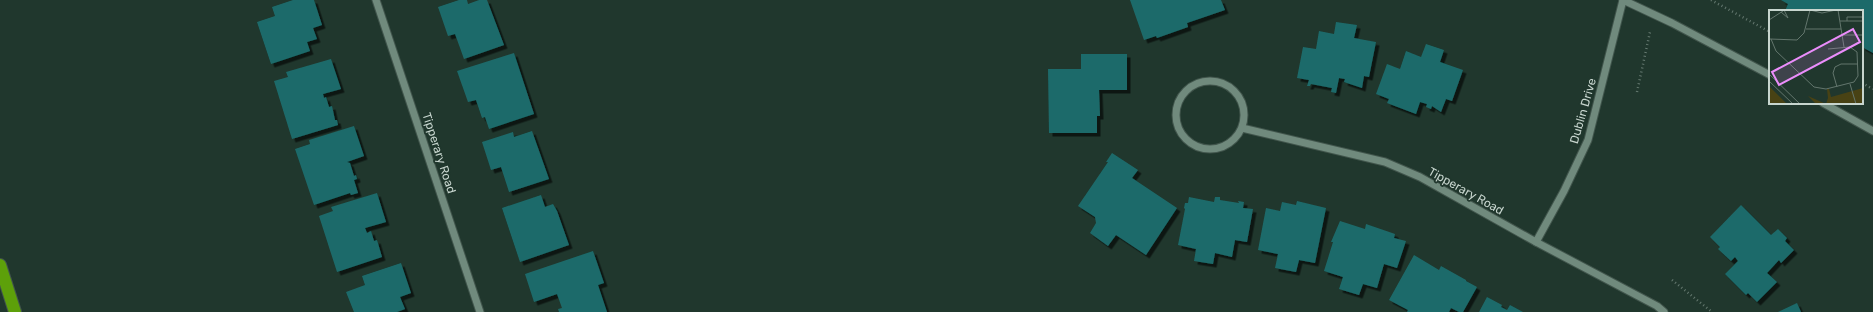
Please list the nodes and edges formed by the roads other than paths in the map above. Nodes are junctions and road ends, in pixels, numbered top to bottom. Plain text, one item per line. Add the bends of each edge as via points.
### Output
1 (376, 0) edge
2 (1623, 0) edge
3 (1769, 74) edge
4 (1825, 104) edge
5 (1242, 128) junction
6 (1873, 131) edge
7 (1536, 242) junction
8 (0, 266) edge
9 (15, 312) edge
10 (480, 312) edge
11 (1664, 312) edge

1 - 10 street, Tipperary Road
2 - 3 street
2 - 7 street, Dublin Drive via 1588,140
4 - 6 street
5 - 5 street via 1236,138 1226,146 1215,150 1200,148 1189,143 1181,134 1175,118 1176,107 1181,96 1195,83 1211,80 1223,83 1240,97 1244,108
5 - 7 street, Tipperary Road via 1385,162 1420,177
7 - 11 street, Tipperary Road
8 - 9 highway

